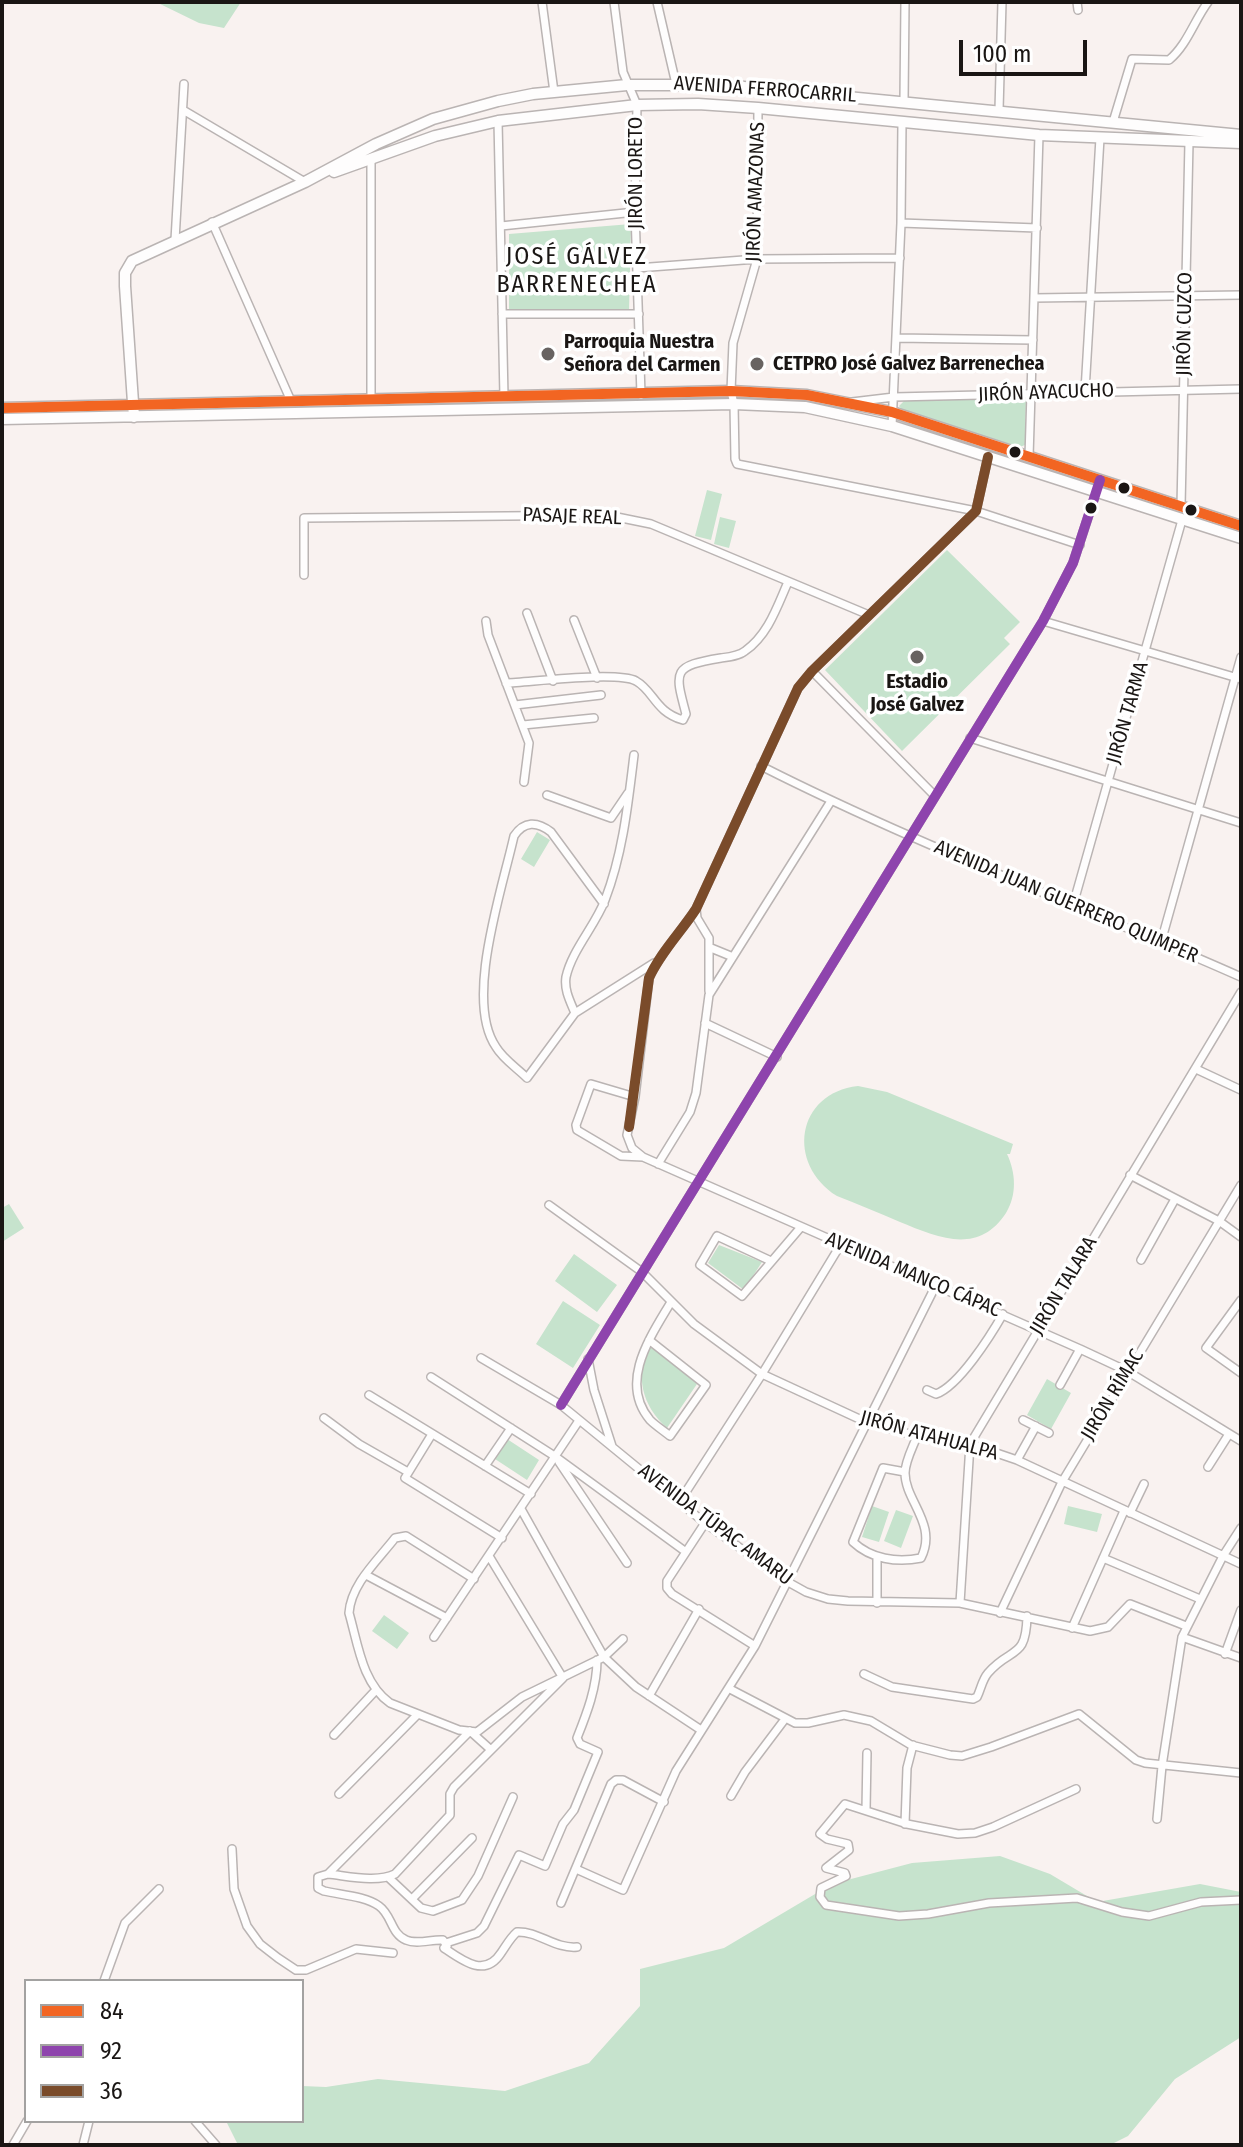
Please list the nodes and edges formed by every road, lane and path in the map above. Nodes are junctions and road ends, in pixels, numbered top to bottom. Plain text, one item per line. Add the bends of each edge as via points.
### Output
1 (542, 2) edge
2 (614, 2) edge
3 (657, 2) edge
4 (905, 2) edge
5 (1002, 2) edge
6 (1208, 2) edge
7 (184, 84) dead end
8 (676, 84) junction
9 (627, 85) junction
10 (554, 92) junction
11 (904, 100) junction
12 (637, 105) junction
13 (758, 108) junction
14 (183, 110) junction
15 (999, 110) junction
16 (498, 121) junction
17 (1113, 122) junction
18 (902, 123) junction
19 (1039, 135) junction
20 (1241, 135) edge
21 (1100, 138) junction
22 (1189, 142) junction
23 (1241, 143) edge
24 (371, 160) junction
25 (305, 182) junction
26 (635, 212) junction
27 (212, 222) junction
28 (901, 223) junction
29 (501, 226) junction
30 (1037, 228) junction
31 (175, 240) junction
32 (900, 258) junction
33 (757, 259) junction
34 (637, 268) junction
35 (1241, 295) edge
36 (1185, 296) junction
37 (1091, 297) junction
38 (1034, 298) junction
39 (502, 314) junction
40 (639, 314) junction
41 (896, 338) junction
42 (1033, 340) junction
43 (1183, 389) junction
44 (1241, 389) edge
45 (731, 391) junction
46 (1085, 391) junction
47 (1031, 393) junction
48 (641, 395) junction
49 (504, 397) junction
50 (894, 397) junction
51 (371, 399) junction
52 (291, 401) junction
53 (851, 402) junction
54 (734, 404) junction
55 (2, 408) edge
56 (134, 411) junction
57 (892, 412) junction
58 (2, 419) edge
59 (892, 426) junction
60 (988, 457) junction
61 (1029, 457) junction
62 (1099, 486) junction
63 (1181, 506) junction
64 (976, 511) junction
65 (1182, 520) junction
66 (1241, 526) edge
67 (1241, 538) edge
68 (1080, 545) junction
69 (304, 575) dead end
70 (788, 582) junction
71 (527, 613) dead end
72 (869, 615) junction
73 (574, 620) dead end
74 (486, 621) dead end
75 (1043, 621) junction
76 (1145, 652) junction
77 (1241, 657) edge
78 (812, 671) junction
79 (597, 678) junction
80 (1238, 678) edge
81 (553, 681) junction
82 (506, 683) junction
83 (601, 695) dead end
84 (515, 705) junction
85 (594, 718) dead end
86 (523, 725) junction
87 (970, 738) junction
88 (634, 755) dead end
89 (761, 766) junction
90 (1109, 781) junction
91 (524, 782) dead end
92 (630, 791) junction
93 (547, 795) dead end
94 (935, 796) junction
95 (831, 801) junction
96 (1198, 809) junction
97 (1241, 823) edge
98 (910, 836) junction
99 (604, 904) junction
100 (1073, 905) junction
101 (696, 909) junction
102 (1161, 942) junction
103 (711, 948) junction
104 (733, 957) junction
105 (656, 962) junction
106 (1241, 977) edge
107 (1241, 992) edge
108 (709, 995) junction
109 (575, 1013) junction
110 (705, 1023) junction
111 (777, 1057) junction
112 (1196, 1069) junction
113 (1241, 1090) edge
114 (635, 1097) junction
115 (643, 1157) junction
116 (658, 1164) junction
117 (1130, 1175) junction
118 (699, 1182) junction
119 (1241, 1185) edge
120 (1175, 1199) junction
121 (549, 1205) dead end
122 (1219, 1221) junction
123 (801, 1227) junction
124 (1241, 1237) edge
125 (841, 1244) junction
126 (1141, 1260) dead end
127 (771, 1261) junction
128 (642, 1272) junction
129 (936, 1285) junction
130 (1241, 1300) edge
131 (671, 1302) junction
132 (1003, 1314) junction
133 (1037, 1329) junction
134 (649, 1340) junction
135 (1080, 1349) junction
136 (481, 1358) dead end
137 (588, 1359) junction
138 (1127, 1371) junction
139 (1241, 1373) edge
140 (762, 1374) junction
141 (431, 1377) dead end
142 (1060, 1385) dead end
143 (927, 1390) dead end
144 (369, 1395) dead end
145 (561, 1405) junction
146 (324, 1418) dead end
147 (1023, 1420) dead end
148 (578, 1422) junction
149 (868, 1423) junction
150 (1036, 1426) junction
151 (511, 1428) junction
152 (1049, 1433) dead end
153 (432, 1434) junction
154 (1229, 1434) junction
155 (917, 1436) junction
156 (1241, 1441) edge
157 (970, 1444) junction
158 (613, 1448) junction
159 (556, 1457) junction
160 (1017, 1460) junction
161 (485, 1466) junction
162 (1208, 1467) dead end
163 (408, 1472) junction
164 (905, 1472) junction
165 (1062, 1482) junction
166 (1144, 1484) dead end
167 (531, 1494) junction
168 (680, 1501) junction
169 (521, 1509) junction
170 (1127, 1512) junction
171 (705, 1523) junction
172 (1241, 1528) edge
173 (502, 1538) junction
174 (686, 1552) junction
175 (489, 1556) junction
176 (1223, 1556) junction
177 (877, 1558) junction
178 (1103, 1558) junction
179 (627, 1563) dead end
180 (1241, 1564) edge
181 (366, 1575) junction
182 (474, 1579) junction
183 (788, 1582) junction
184 (1200, 1599) junction
185 (877, 1603) junction
186 (960, 1603) junction
187 (699, 1609) junction
188 (1241, 1610) edge
189 (1000, 1613) junction
190 (1027, 1616) junction
191 (447, 1618) junction
192 (1186, 1626) junction
193 (1072, 1628) junction
194 (434, 1637) dead end
195 (1182, 1637) junction
196 (623, 1639) dead end
197 (755, 1646) junction
198 (1225, 1654) junction
199 (601, 1658) junction
200 (1241, 1658) edge
201 (864, 1674) dead end
202 (563, 1678) junction
203 (730, 1689) junction
204 (376, 1690) junction
205 (649, 1696) junction
206 (418, 1714) junction
207 (785, 1719) junction
208 (701, 1730) junction
209 (470, 1731) junction
210 (334, 1735) dead end
211 (913, 1745) junction
212 (490, 1749) junction
213 (867, 1753) dead end
214 (1162, 1766) junction
215 (1241, 1773) edge
216 (1076, 1789) dead end
217 (339, 1794) dead end
218 (731, 1796) dead end
219 (513, 1797) dead end
220 (664, 1802) junction
221 (866, 1810) junction
222 (1157, 1819) dead end
223 (905, 1824) junction
224 (472, 1838) dead end
225 (232, 1849) dead end
226 (576, 1869) junction
227 (328, 1874) junction
228 (388, 1877) junction
229 (159, 1889) dead end
230 (412, 1899) junction
231 (1241, 1900) edge
232 (561, 1903) dead end
233 (446, 1943) junction
234 (577, 1947) dead end
235 (393, 1953) dead end
236 (106, 1979) edge
237 (26, 2123) edge
238 (88, 2123) edge
239 (197, 2123) edge
240 (13, 2145) edge
241 (83, 2145) edge
242 (216, 2145) edge

1 - 10 street
2 - 9 street, JIRÓN LORETO
3 - 8 street
4 - 11 street
5 - 15 street
6 - 17 street via 1180,51 1169,60 1132,59
7 - 14 street
8 - 9 main road, AVENIDA FERROCARRIL
8 - 11 main road, AVENIDA FERROCARRIL
9 - 10 main road, AVENIDA FERROCARRIL
9 - 12 street, JIRÓN LORETO
10 - 25 main road, AVENIDA FERROCARRIL via 433,119
11 - 15 main road, AVENIDA FERROCARRIL
12 - 13 main road, AVENIDA FERROCARRIL
12 - 16 main road, AVENIDA FERROCARRIL
12 - 26 street, JIRÓN LORETO
13 - 18 main road, AVENIDA FERROCARRIL
13 - 33 street, JIRÓN AMAZONAS
14 - 25 street
14 - 31 street
15 - 17 main road, AVENIDA FERROCARRIL
16 - 24 main road, AVENIDA FERROCARRIL via 435,136
16 - 29 street
17 - 20 main road, AVENIDA FERROCARRIL
18 - 19 main road, AVENIDA FERROCARRIL
18 - 28 street
19 - 21 main road, AVENIDA FERROCARRIL
19 - 30 street
21 - 22 main road, AVENIDA FERROCARRIL
21 - 37 street
22 - 23 main road, AVENIDA FERROCARRIL
22 - 36 street, JIRÓN CUZCO
24 - 25 main road, AVENIDA FERROCARRIL
24 - 51 street
25 - 27 main road, AVENIDA FERROCARRIL
26 - 29 street
26 - 34 street, JIRÓN LORETO
27 - 31 main road, AVENIDA FERROCARRIL
27 - 52 street
28 - 30 street
28 - 32 street
29 - 39 street
30 - 38 street
31 - 56 main road, AVENIDA FERROCARRIL via 132,261 125,273
32 - 33 street
32 - 41 street
33 - 34 street
33 - 45 street, JIRÓN AMAZONAS via 733,343
34 - 40 street, JIRÓN LORETO
35 - 36 street
36 - 37 street
36 - 43 street, JIRÓN CUZCO
37 - 38 street
37 - 46 street
38 - 42 street
39 - 40 street
39 - 49 street
40 - 48 street, JIRÓN LORETO
41 - 42 street
41 - 50 street
42 - 47 street
43 - 44 street, JIRÓN AYACUCHO
43 - 46 street, JIRÓN AYACUCHO
43 - 63 street, JIRÓN CUZCO
45 - 48 main road
45 - 53 main road
45 - 54 street, JIRÓN AMAZONAS
46 - 47 street, JIRÓN AYACUCHO
47 - 50 street, JIRÓN AYACUCHO
47 - 61 street
48 - 49 main road
49 - 51 main road
50 - 53 street, JIRÓN AYACUCHO
50 - 57 street
51 - 52 main road
52 - 56 main road
53 - 57 main road
54 - 56 main road
54 - 59 main road via 805,407
54 - 64 street, JIRÓN AMAZONAS via 737,464
55 - 56 main road
56 - 58 main road
57 - 59 street
57 - 61 main road
59 - 60 main road
60 - 62 main road
60 - 64 street
61 - 62 main road
62 - 63 main road
62 - 65 main road
62 - 68 street
63 - 66 main road
64 - 68 street
64 - 72 street
65 - 67 main road
65 - 76 street, JIRÓN TARMA
68 - 75 street
69 - 70 street, PASAJE REAL via 304,518 580,514 651,524
70 - 72 street, PASAJE REAL
70 - 79 street via 767,627 746,651 701,661 678,674 683,720 657,706 633,679
71 - 81 street
72 - 78 street
73 - 79 street
74 - 82 street
75 - 76 street
75 - 87 street
76 - 80 street
76 - 90 street, JIRÓN TARMA
77 - 80 street
78 - 89 street via 798,688
78 - 94 street
79 - 81 street
80 - 96 street
81 - 82 street
82 - 84 street
83 - 84 street
84 - 86 street
85 - 86 street
86 - 91 street via 530,748
87 - 90 street
87 - 94 street
88 - 92 street
89 - 95 street, AVENIDA JUAN GUERRERO QUIMPER
89 - 101 street
90 - 96 street
90 - 100 street, JIRÓN TARMA
92 - 93 street via 611,818
92 - 99 street
94 - 98 street
95 - 98 street, AVENIDA JUAN GUERRERO QUIMPER
95 - 104 street
96 - 97 street
96 - 102 street
98 - 100 street, AVENIDA JUAN GUERRERO QUIMPER
98 - 111 street
99 - 109 street via 567,972 567,996
99 - 109 street via 551,832 533,823 519,829 482,978 481,1003 496,1048 527,1078
100 - 102 street, AVENIDA JUAN GUERRERO QUIMPER
101 - 103 street
101 - 105 street
102 - 106 street, AVENIDA JUAN GUERRERO QUIMPER
103 - 104 street
103 - 108 street
104 - 108 street
105 - 109 street
105 - 114 street via 649,978
107 - 112 street, JIRÓN TALARA
108 - 110 street
110 - 111 street
110 - 116 street via 690,1112
111 - 118 street
112 - 113 street
112 - 117 street, JIRÓN TALARA
114 - 115 street via 628,1141
114 - 115 street, AVENIDA MANCO CÁPAC via 591,1084 576,1125 621,1156
115 - 116 street, AVENIDA MANCO CÁPAC
116 - 118 street, AVENIDA MANCO CÁPAC
117 - 120 street
117 - 133 street, JIRÓN TALARA
118 - 123 street, AVENIDA MANCO CÁPAC
118 - 128 street
119 - 122 street, JIRÓN RÍMAC
120 - 122 street
120 - 126 street
121 - 128 street, JIRÓN ATAHUALPA
122 - 124 street
122 - 138 street, JIRÓN RÍMAC
123 - 125 street, AVENIDA MANCO CÁPAC
123 - 127 street
125 - 129 street, AVENIDA MANCO CÁPAC
125 - 140 street
127 - 127 street via 742,1296 700,1265 717,1236
128 - 131 street, JIRÓN ATAHUALPA
128 - 137 street
129 - 132 street, AVENIDA MANCO CÁPAC
129 - 149 street
130 - 139 street via 1206,1348
131 - 134 street
131 - 140 street, JIRÓN ATAHUALPA
132 - 133 street, AVENIDA MANCO CÁPAC
132 - 143 street via 982,1350 942,1392
133 - 135 street, AVENIDA MANCO CÁPAC
133 - 157 street, JIRÓN TALARA
134 - 134 street via 637,1380 641,1403 670,1436 706,1385
135 - 138 street, AVENIDA MANCO CÁPAC
135 - 142 street
136 - 145 street, AVENIDA TÚPAC AMARU
137 - 145 street
137 - 158 street
138 - 154 street, AVENIDA MANCO CÁPAC
138 - 165 street, JIRÓN RÍMAC
140 - 149 street, JIRÓN ATAHUALPA
140 - 168 street
141 - 151 street
144 - 153 street
145 - 148 street, AVENIDA TÚPAC AMARU
146 - 163 street
147 - 150 street
148 - 158 street, AVENIDA TÚPAC AMARU
148 - 159 street
149 - 155 street, JIRÓN ATAHUALPA
149 - 183 street
150 - 152 street
150 - 160 street
151 - 159 street
151 - 161 street
153 - 161 street
153 - 163 street
154 - 156 street, AVENIDA MANCO CÁPAC
154 - 162 street
155 - 157 street, JIRÓN ATAHUALPA
155 - 164 street
157 - 160 street, JIRÓN ATAHUALPA
157 - 186 street, JIRÓN TALARA
158 - 168 street, AVENIDA TÚPAC AMARU
159 - 167 street
159 - 174 street
159 - 179 street
160 - 165 street, JIRÓN ATAHUALPA
161 - 167 street
163 - 173 street via 405,1478
164 - 177 street via 883,1468 855,1534 853,1542
164 - 177 street via 925,1526 923,1552 921,1558
165 - 170 street, JIRÓN ATAHUALPA
165 - 189 street, JIRÓN RÍMAC
166 - 170 street
167 - 169 street
168 - 171 street, AVENIDA TÚPAC AMARU
169 - 173 street
169 - 199 street
170 - 176 street, JIRÓN ATAHUALPA
170 - 178 street
171 - 174 street
171 - 183 street, AVENIDA TÚPAC AMARU
172 - 176 street
173 - 175 street
174 - 187 street via 667,1588
175 - 182 street
175 - 202 street
176 - 180 street, JIRÓN ATAHUALPA
176 - 184 street
177 - 185 street
178 - 184 street
178 - 193 street
181 - 182 street via 395,1538 406,1536
181 - 191 street
181 - 204 street via 353,1592 349,1613
182 - 191 street
183 - 185 street, AVENIDA TÚPAC AMARU via 828,1599
183 - 197 street
184 - 192 street
185 - 186 street, AVENIDA TÚPAC AMARU
186 - 189 street, AVENIDA TÚPAC AMARU
187 - 197 street
187 - 205 street
188 - 198 street
189 - 190 street, AVENIDA TÚPAC AMARU
190 - 193 street, AVENIDA TÚPAC AMARU
190 - 201 street via 1023,1644 990,1670 973,1699 892,1687
191 - 194 street
192 - 193 street, AVENIDA TÚPAC AMARU via 1130,1604 1108,1627
192 - 195 street
195 - 198 street
195 - 214 street
196 - 199 street
197 - 203 street
198 - 200 street
199 - 202 street
199 - 205 street
199 - 233 street via 577,1738 598,1752 545,1866 519,1855 484,1926
202 - 209 street via 522,1697 482,1729
202 - 212 street
203 - 207 street
203 - 208 street
204 - 206 street via 390,1703
204 - 210 street
205 - 208 street
206 - 209 street
206 - 217 street
207 - 211 street via 808,1723 844,1715 871,1721
207 - 218 street
208 - 220 street
209 - 212 street
209 - 227 street
211 - 214 street via 962,1756 1079,1714 1136,1760
211 - 223 street
212 - 228 street via 454,1787 450,1815
213 - 221 street
214 - 215 street
214 - 222 street
216 - 223 street via 975,1833 940,1833
219 - 230 street via 462,1900 433,1911
220 - 226 street via 623,1890
220 - 226 street via 616,1780
221 - 223 street
221 - 231 street via 845,1804 821,1832 823,1838 850,1847 826,1868 846,1876 821,1888 826,1905 899,1916 1077,1898 1149,1916 1201,1902
224 - 230 street
225 - 235 street via 231,1874 247,1926 260,1944 296,1970 356,1949
226 - 232 street
227 - 228 street
227 - 233 street via 318,1877 318,1888 381,1907 403,1939
228 - 230 street
229 - 236 street via 125,1923
233 - 234 street via 444,1948 480,1967 490,1966 517,1932
237 - 240 street
238 - 241 street
239 - 242 street

